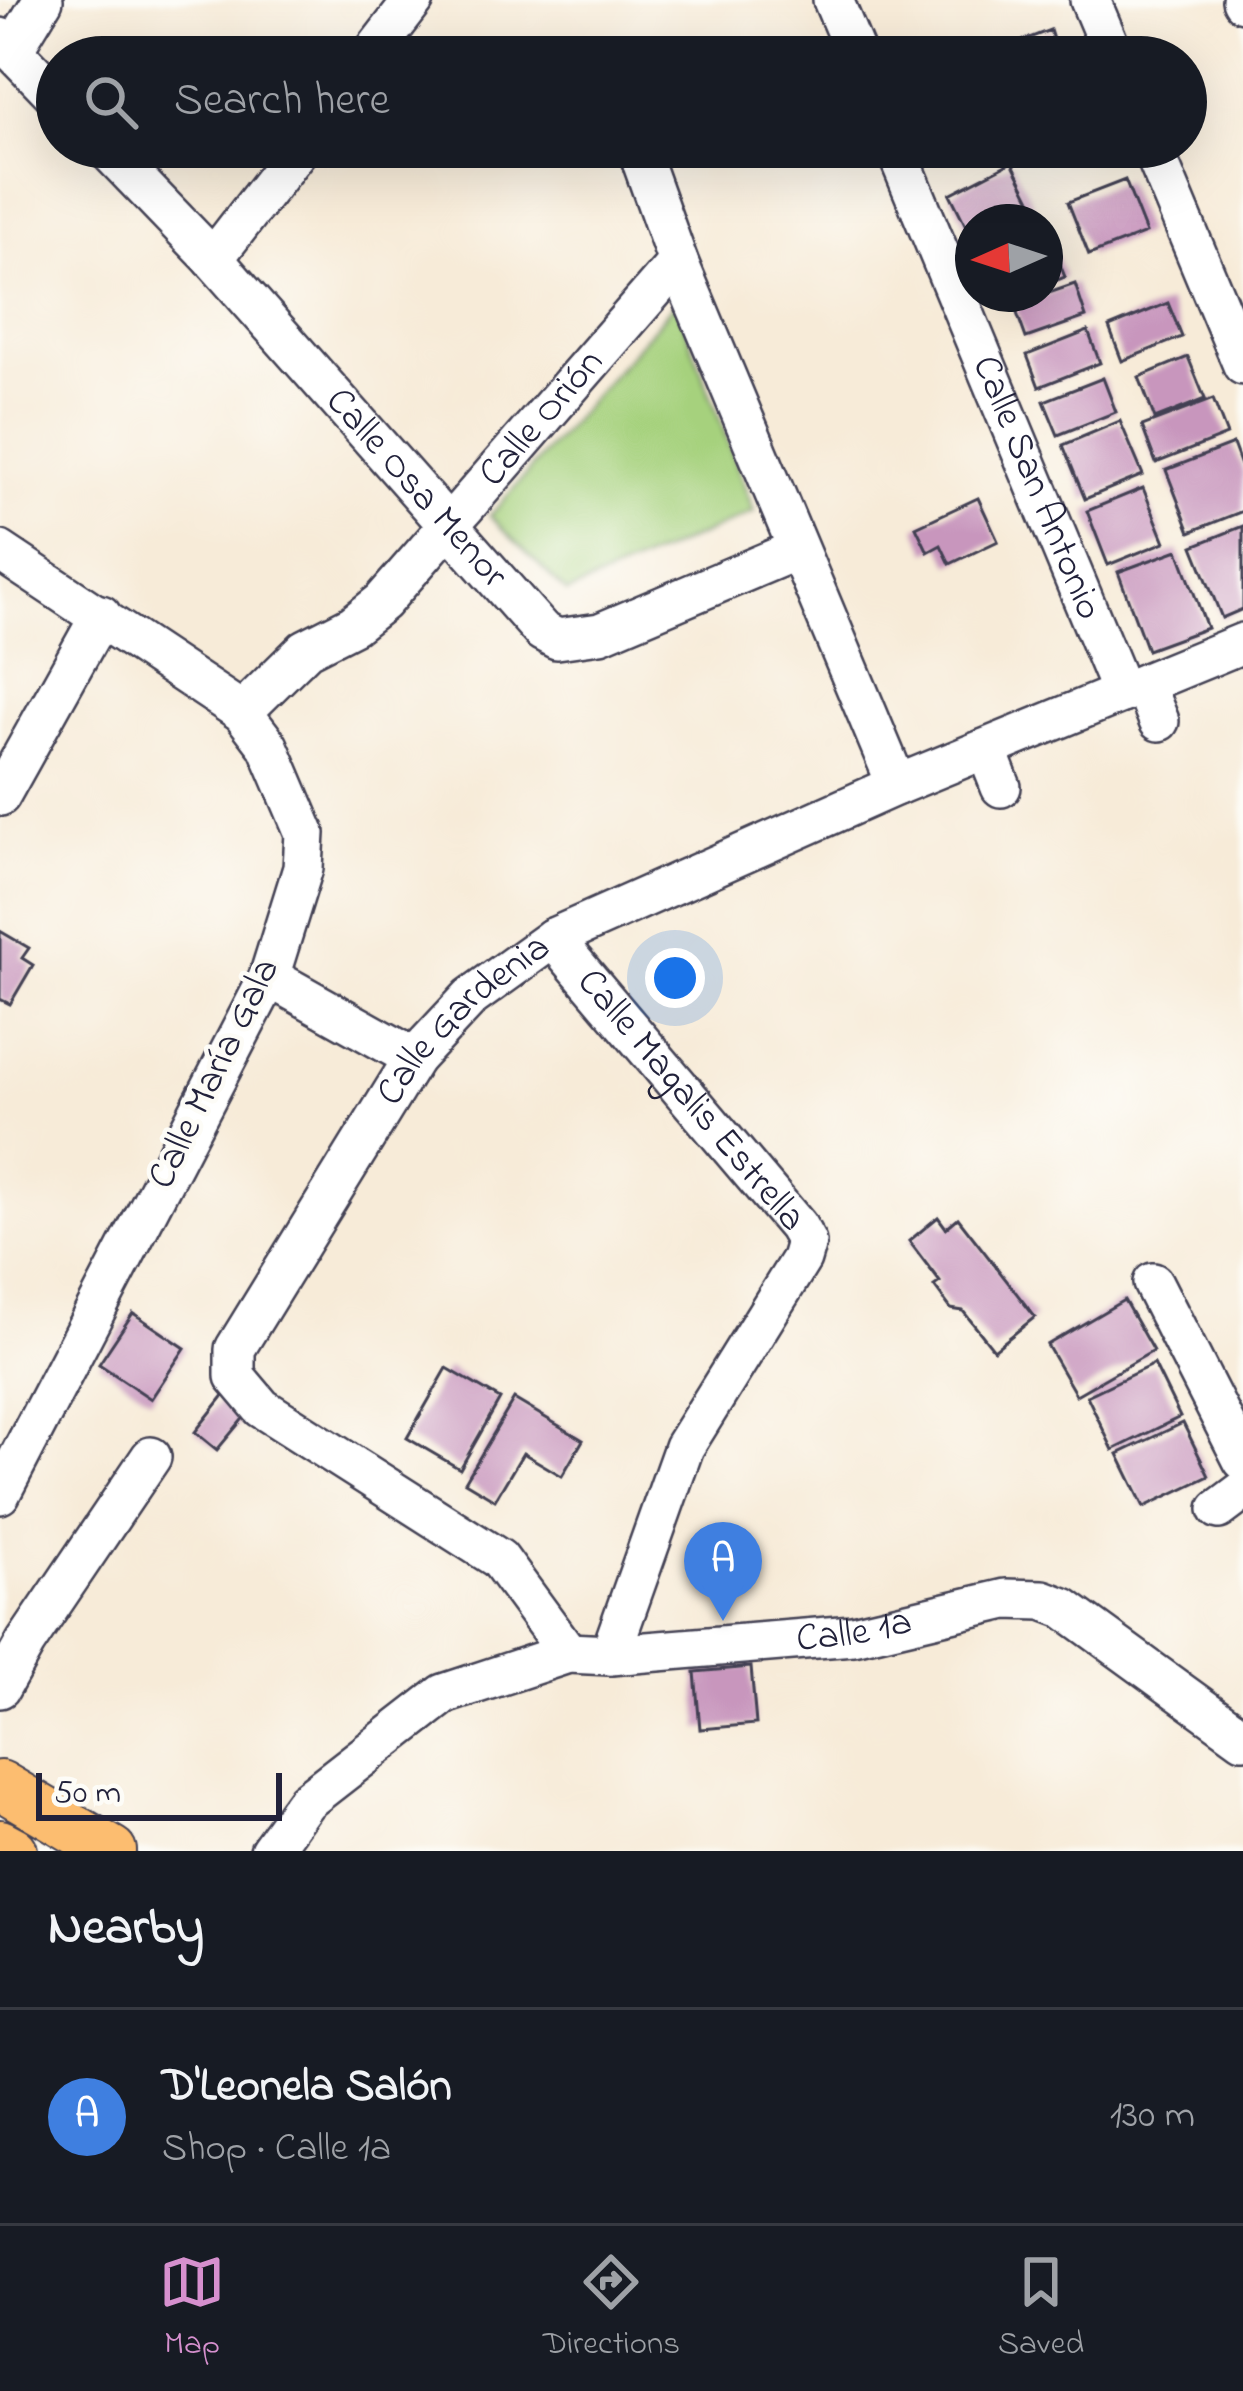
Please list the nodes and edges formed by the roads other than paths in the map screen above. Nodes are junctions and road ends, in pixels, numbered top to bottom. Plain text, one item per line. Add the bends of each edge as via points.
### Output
1 (43, 0) edge
2 (414, 0) edge
3 (833, 0) edge
4 (1094, 1) edge
5 (386, 36) edge
6 (848, 36) edge
7 (1106, 36) edge
8 (6, 45) edge
9 (36, 76) edge
10 (125, 168) edge
11 (284, 168) edge
12 (644, 168) edge
13 (904, 168) edge
14 (1161, 168) edge
15 (213, 259) junction
16 (678, 262) junction
17 (1243, 364) edge
18 (452, 526) junction
19 (796, 550) junction
20 (0, 551) edge
21 (100, 615) junction
22 (1243, 643) edge
23 (1133, 688) junction
24 (242, 712) junction
25 (1159, 721) dead end
26 (986, 749) junction
27 (897, 785) junction
28 (1001, 788) dead end
29 (0, 796) edge
30 (553, 938) junction
31 (269, 977) junction
32 (414, 1058) junction
33 (1153, 1283) dead end
34 (151, 1457) dead end
35 (1243, 1460) edge
36 (0, 1494) edge
37 (568, 1653) junction
38 (610, 1655) junction
39 (0, 1688) edge
40 (1243, 1738) edge
41 (0, 1785) edge
42 (0, 1844) edge
43 (13, 1851) edge
44 (112, 1851) edge
45 (270, 1851) edge

1 - 8 street
2 - 5 street
3 - 6 street
4 - 7 street
8 - 9 street
10 - 15 street, Calle Osa Menor
11 - 15 street
12 - 16 street
13 - 23 street, Calle San Antonio
14 - 17 street
15 - 18 street, Calle Osa Menor
16 - 18 street, Calle Orión
16 - 19 street
18 - 19 street, Calle Osa Menor via 557,639 600,633
18 - 24 street, Calle Orión via 382,602 306,649
19 - 27 street
20 - 21 street, Calle María Gala
21 - 24 street, Calle María Gala
21 - 29 street
22 - 23 street, Calle Gardenia
23 - 25 street, Calle San Antonio
23 - 26 street, Calle Gardenia
24 - 31 street, Calle María Gala via 268,746 305,833 304,868
26 - 27 street, Calle Gardenia
26 - 28 street
27 - 30 street, Calle Gardenia
30 - 32 street, Calle Gardenia via 471,997
30 - 38 street, Calle Magalis Estrella via 806,1242 684,1447
31 - 32 street
31 - 36 street, Calle María Gala
32 - 37 street, Calle Gardenia via 235,1349 235,1376 262,1408 500,1559
33 - 35 street
34 - 39 street
37 - 38 street, Calle 1a
37 - 45 street, Calle 1a via 444,1694 305,1802
38 - 40 street, Calle 1a via 854,1635 1006,1599 1043,1600
41 - 44 main road
42 - 43 main road

